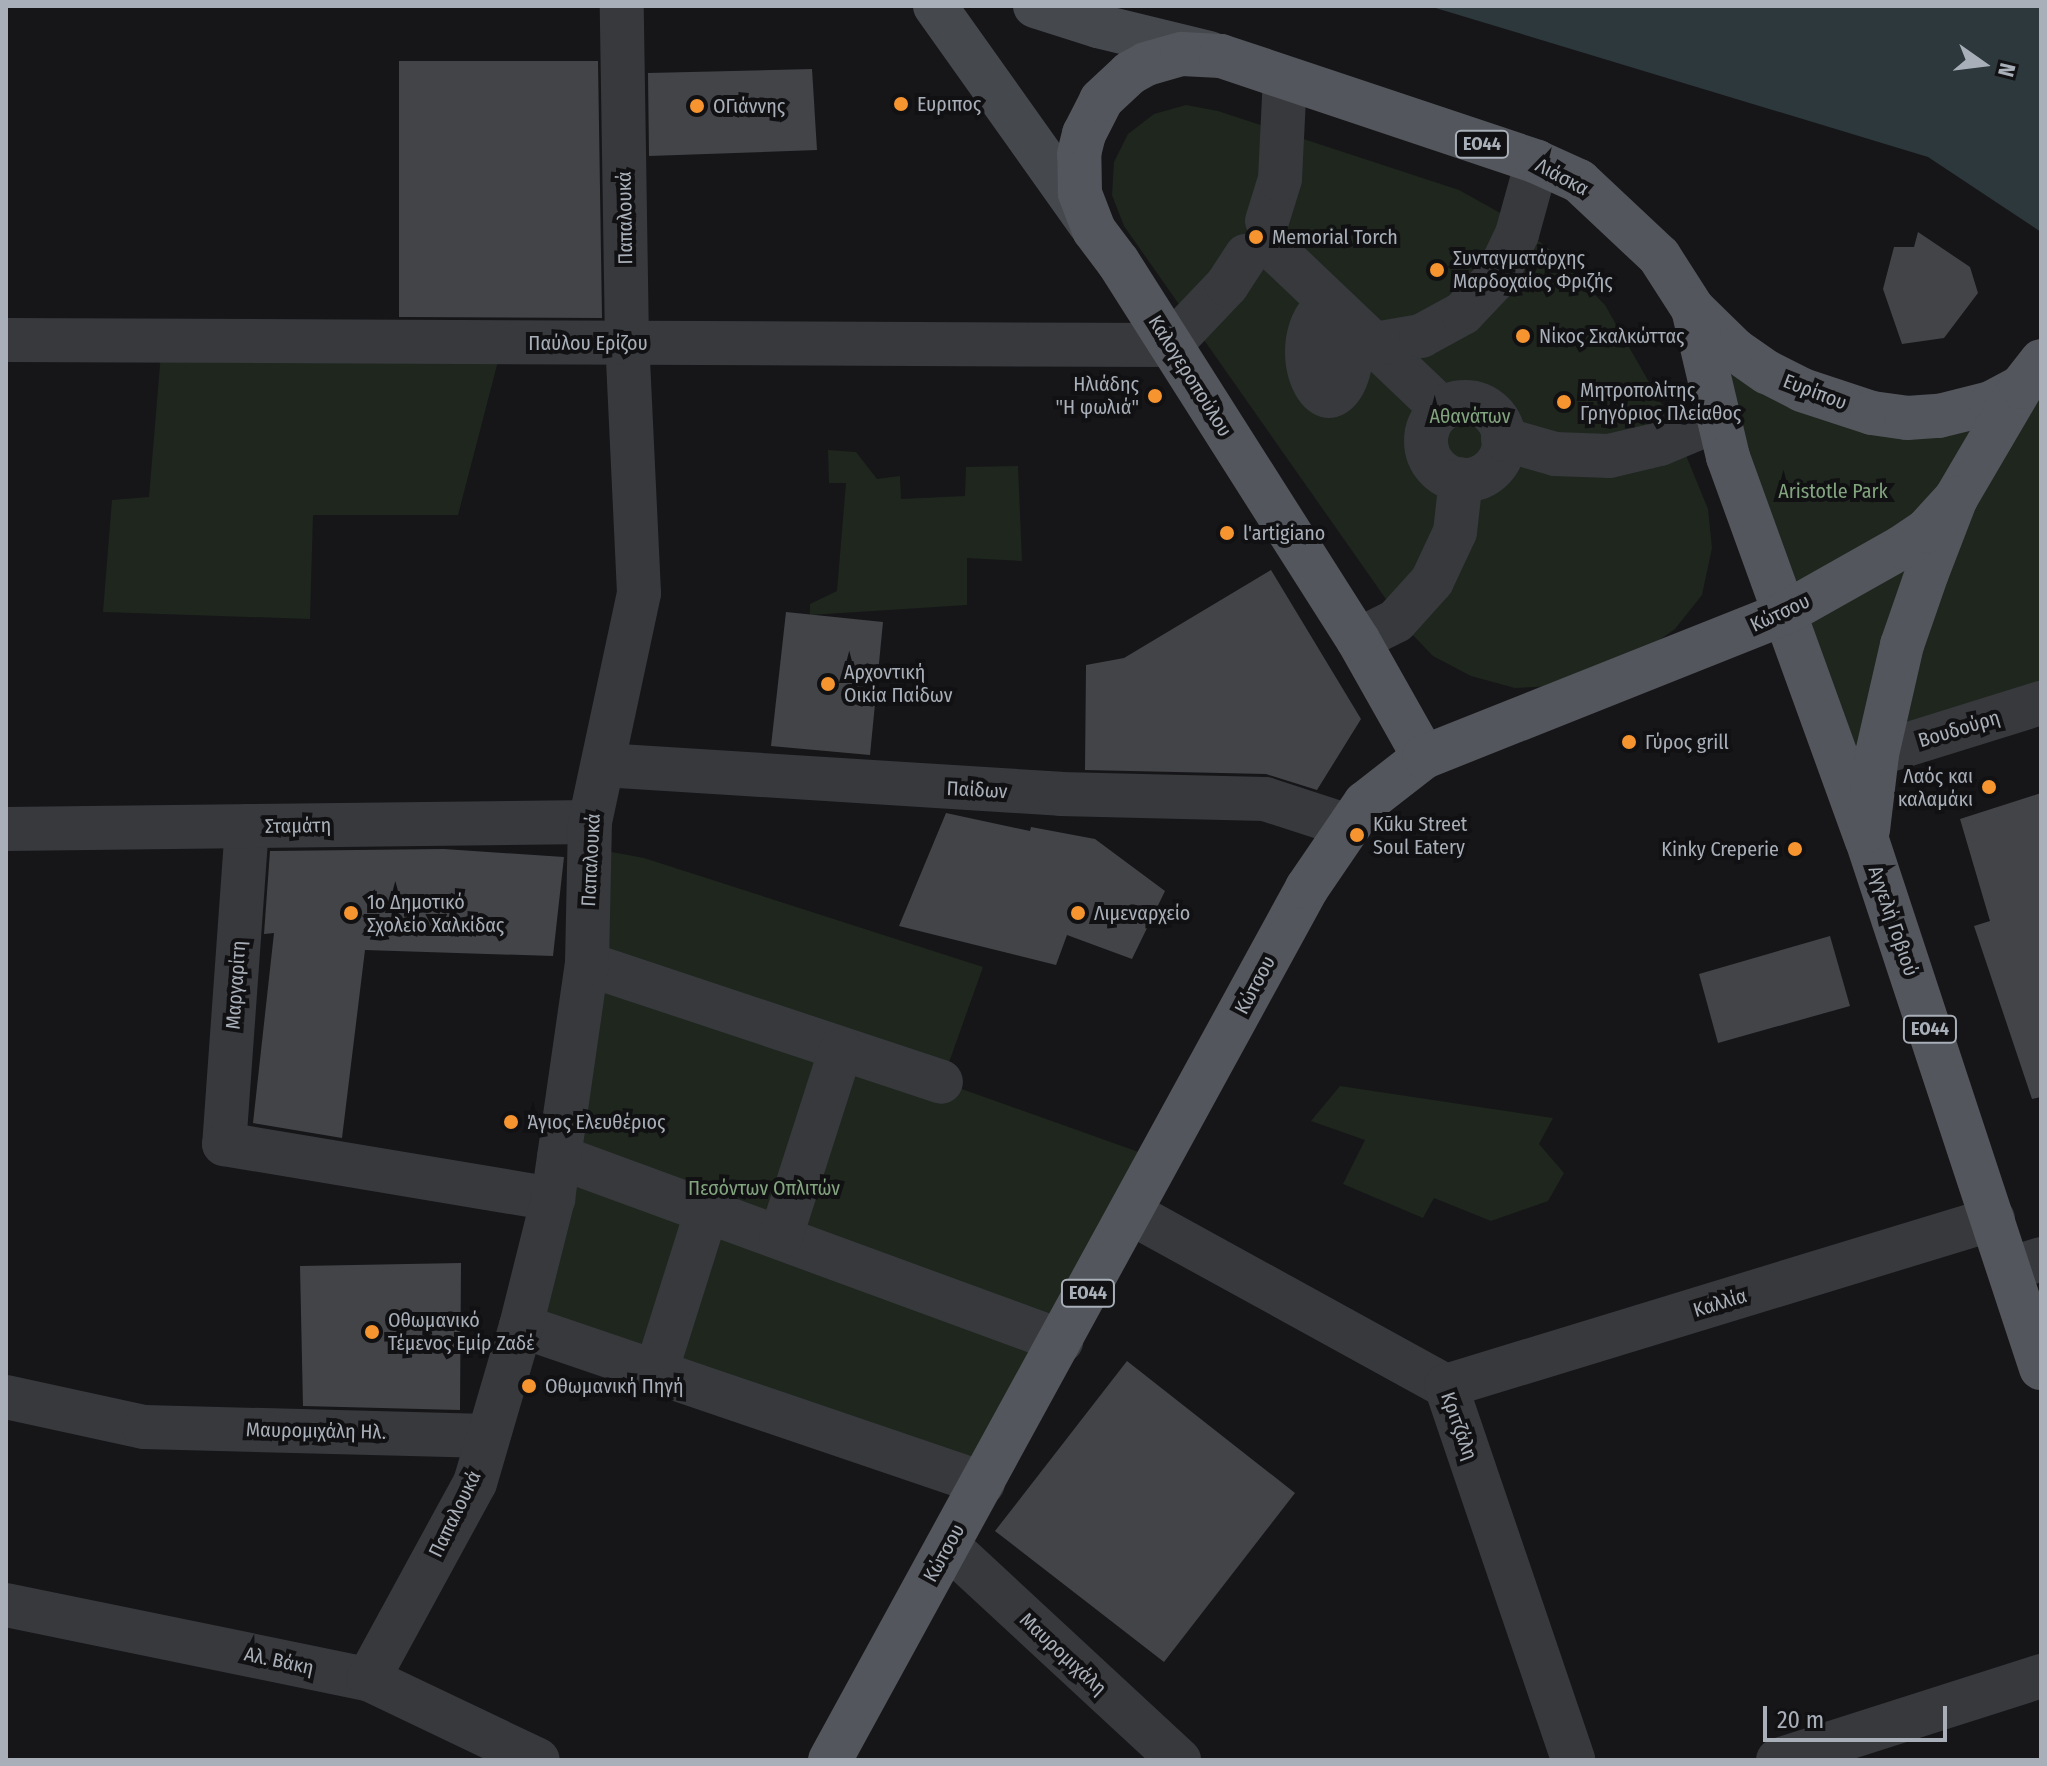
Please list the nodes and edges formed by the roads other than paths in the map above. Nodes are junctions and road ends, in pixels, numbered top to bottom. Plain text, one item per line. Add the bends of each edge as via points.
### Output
1 (622, 6) edge
2 (935, 6) edge
3 (1035, 6) edge
4 (1221, 56) junction
5 (1285, 78) junction
6 (1537, 162) junction
7 (1094, 230) junction
8 (1263, 242) junction
9 (1693, 309) junction
10 (6, 340) edge
11 (627, 343) junction
12 (1375, 344) junction
13 (1170, 345) junction
14 (2031, 374) edge
15 (1442, 409) junction
16 (1717, 420) junction
17 (1503, 439) junction
18 (1461, 479) junction
19 (1956, 498) junction
20 (1785, 613) junction
21 (1358, 640) junction
22 (2041, 703) edge
23 (1877, 754) junction
24 (1424, 757) junction
25 (603, 765) junction
26 (590, 822) junction
27 (247, 826) junction
28 (1348, 826) junction
29 (6, 829) edge
30 (1867, 840) junction
31 (587, 964) junction
32 (841, 1049) junction
33 (941, 1082) dead end
34 (559, 1157) junction
35 (553, 1199) junction
36 (707, 1210) junction
37 (1131, 1213) junction
38 (1993, 1219) junction
39 (781, 1236) junction
40 (2025, 1264) edge
41 (521, 1326) junction
42 (1061, 1341) junction
43 (2041, 1368) edge
44 (656, 1372) junction
45 (1446, 1386) junction
46 (6, 1397) edge
47 (488, 1436) junction
48 (983, 1483) junction
49 (948, 1546) junction
50 (6, 1605) edge
51 (2041, 1676) edge
52 (368, 1679) junction
53 (538, 1760) edge
54 (830, 1760) edge
55 (1179, 1760) edge
56 (1573, 1760) edge
57 (1778, 1760) edge

1 - 11 street, Παπαλουκά
2 - 7 street
3 - 4 street, Λιάσκα
4 - 5 main road, Λιάσκα / ΕΟ44
4 - 7 main road, Καλογεροπούλου / ΕΟ44 via 1182,54 1146,64 1101,100 1079,154 1080,193
5 - 6 main road, Λιάσκα / ΕΟ44
5 - 8 street via 1280,179
6 - 9 main road, Λιάσκα / ΕΟ44 via 1579,181 1607,204 1659,256
6 - 12 street via 1517,234 1496,278 1463,313 1421,336
7 - 13 main road, Καλογεροπούλου / ΕΟ44
8 - 12 street
8 - 13 street
9 - 14 main road, Ευρίπου / ΕΟ44 via 1767,372 1802,390 1872,413 1907,418 1960,412 1991,403
9 - 16 main road, Λιάσκα / ΕΟ44
10 - 11 street, Παύλου Ερίζου
11 - 13 street, Παύλου Ερίζου
11 - 25 street, Παπαλουκά via 639,593
12 - 15 street
13 - 21 main road, Καλογεροπούλου / ΕΟ44
14 - 19 main road, ΕΟ44
15 - 17 street via 1464,401 1476,403 1495,417
15 - 18 street via 1427,430 1429,457 1448,476
16 - 17 street via 1660,444 1609,456 1555,454
16 - 20 main road, Λιάσκα / ΕΟ44
17 - 18 street via 1502,452 1486,473
18 - 21 street via 1455,532 1432,581 1396,621
19 - 20 main road, Κώτσου / ΕΟ44 via 1926,531 1892,554
19 - 23 main road, ΕΟ44 via 1902,645
20 - 24 main road, Κώτσου / ΕΟ44
20 - 30 main road, Αγγελή Γοβιού / ΕΟ44
21 - 24 main road, Καλογεροπούλου / ΕΟ44
22 - 23 street, Βουδούρη
23 - 30 main road, ΕΟ44
24 - 28 main road, Κώτσου / ΕΟ44 via 1384,785
25 - 26 street, Παπαλουκά
25 - 28 street, Παίδων via 1060,794 1265,799
26 - 27 street, Σταμάτη
26 - 31 street, Παπαλουκά
27 - 29 street, Σταμάτη
27 - 35 street, Μαργαρίτη via 224,1144
28 - 37 main road, Κώτσου / ΕΟ44 via 1307,888
30 - 38 main road, Αγγελή Γοβιού / ΕΟ44
31 - 32 street
31 - 34 street, Παπαλουκά
32 - 33 street
32 - 39 street
34 - 35 street, Παπαλουκά
34 - 36 street
35 - 41 street, Παπαλουκά
36 - 39 street
36 - 44 street
37 - 42 main road, Κώτσου / ΕΟ44
37 - 45 street, Κριτζάλη
38 - 40 main road, Αγγελή Γοβιού / ΕΟ44
38 - 45 street, Καλλία
39 - 42 street
40 - 43 main road, Αγγελή Γοβιού / ΕΟ44
41 - 44 street
41 - 47 street, Παπαλουκά
42 - 48 main road, Κώτσου / ΕΟ44
44 - 48 street
45 - 56 street, Κριτζάλη
46 - 47 street, Μαυρομιχάλη Ηλ. via 144,1427
47 - 52 street, Παπαλουκά via 475,1483
48 - 49 main road, Κώτσου / ΕΟ44
49 - 54 main road, Κώτσου / ΕΟ44
49 - 55 street, Μαυρομιχάλη
50 - 52 street, Αλ. Βάκη
51 - 57 street
52 - 53 street, Αλ. Βάκη

